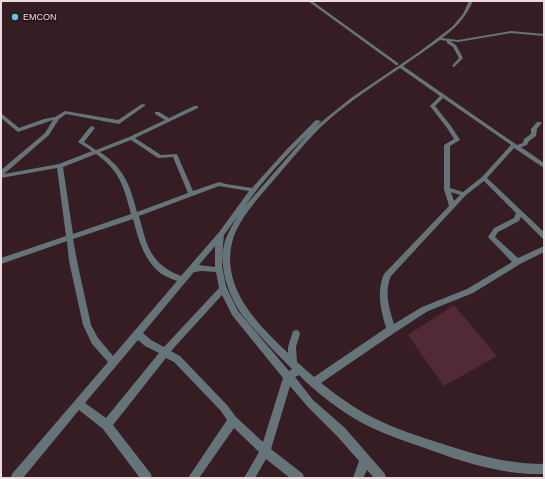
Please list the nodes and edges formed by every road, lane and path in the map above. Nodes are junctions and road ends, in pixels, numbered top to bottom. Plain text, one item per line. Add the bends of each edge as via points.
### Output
1 (310, 1) edge
2 (466, 1) edge
3 (471, 1) edge
4 (544, 34) edge
5 (439, 39) junction
6 (448, 41) junction
7 (429, 44) junction
8 (399, 65) junction
9 (454, 66) dead end
10 (442, 96) junction
11 (144, 105) dead end
12 (196, 107) dead end
13 (157, 113) dead end
14 (1, 115) edge
15 (57, 118) junction
16 (168, 119) junction
17 (539, 123) dead end
18 (92, 128) dead end
19 (131, 138) junction
20 (516, 146) junction
21 (94, 151) junction
22 (60, 166) junction
23 (544, 166) edge
24 (1, 175) edge
25 (484, 178) junction
26 (447, 189) junction
27 (253, 190) junction
28 (191, 194) junction
29 (464, 194) junction
30 (452, 207) junction
31 (519, 213) junction
32 (136, 215) junction
33 (222, 233) junction
34 (71, 236) junction
35 (544, 236) edge
36 (544, 249) edge
37 (1, 260) edge
38 (517, 262) junction
39 (191, 269) junction
40 (220, 270) junction
41 (182, 280) junction
42 (223, 289) junction
43 (391, 330) junction
44 (257, 332) junction
45 (137, 334) junction
46 (296, 334) dead end
47 (165, 352) junction
48 (113, 362) junction
49 (296, 367) junction
50 (288, 376) junction
51 (315, 382) junction
52 (79, 404) junction
53 (233, 420) junction
54 (107, 425) junction
55 (266, 451) junction
56 (365, 460) junction
57 (544, 469) edge
58 (16, 478) edge
59 (147, 478) edge
60 (193, 478) edge
61 (249, 478) edge
62 (299, 478) edge
63 (358, 478) edge
64 (381, 478) edge

1 - 8 street
2 - 7 street via 450,25
3 - 5 street via 460,21
4 - 6 street via 511,32 458,42
5 - 6 street
5 - 7 street
6 - 9 street via 455,46 461,58
7 - 8 street
8 - 10 street
8 - 27 street via 358,90 315,123
8 - 44 street via 320,125 249,205 232,233 227,251 230,278 244,311
10 - 20 street
10 - 26 street via 432,106 457,140 447,145
11 - 15 street via 119,122 65,112
12 - 16 street
13 - 16 street
14 - 15 street via 18,130
15 - 24 street via 47,134
16 - 19 street
17 - 20 street via 534,129 534,135 526,140 525,144
18 - 21 street via 81,142
19 - 21 street
19 - 28 street via 160,156 175,155
20 - 23 street
20 - 25 street
21 - 22 street
21 - 32 street via 113,165 120,174
22 - 24 street
22 - 34 street
25 - 29 street
25 - 31 street
26 - 29 street
26 - 30 street
27 - 28 street via 219,184
27 - 33 street
28 - 32 street
29 - 30 street
30 - 43 street via 385,280 383,299
31 - 35 street
31 - 38 street via 518,219 496,230 491,237
32 - 34 street
32 - 41 street via 146,252 159,269
33 - 39 street
33 - 40 street via 219,250
34 - 37 street
34 - 48 street via 73,261 86,325 95,341
36 - 38 street
38 - 43 street via 470,291 438,302
39 - 40 street
39 - 41 street
40 - 42 street
41 - 45 street
42 - 44 street via 235,313
42 - 47 street
43 - 51 street
44 - 49 street
44 - 50 street
45 - 47 street
45 - 48 street
46 - 49 street via 292,347
47 - 53 street via 186,367
47 - 54 street
48 - 52 street
49 - 50 street
49 - 51 street
50 - 55 street
50 - 56 street via 310,403 341,432
51 - 57 street via 370,421 408,437 482,463 522,470
52 - 54 street
52 - 58 street
53 - 55 street
53 - 60 street
54 - 59 street
55 - 61 street
55 - 62 street
56 - 63 street
56 - 64 street

